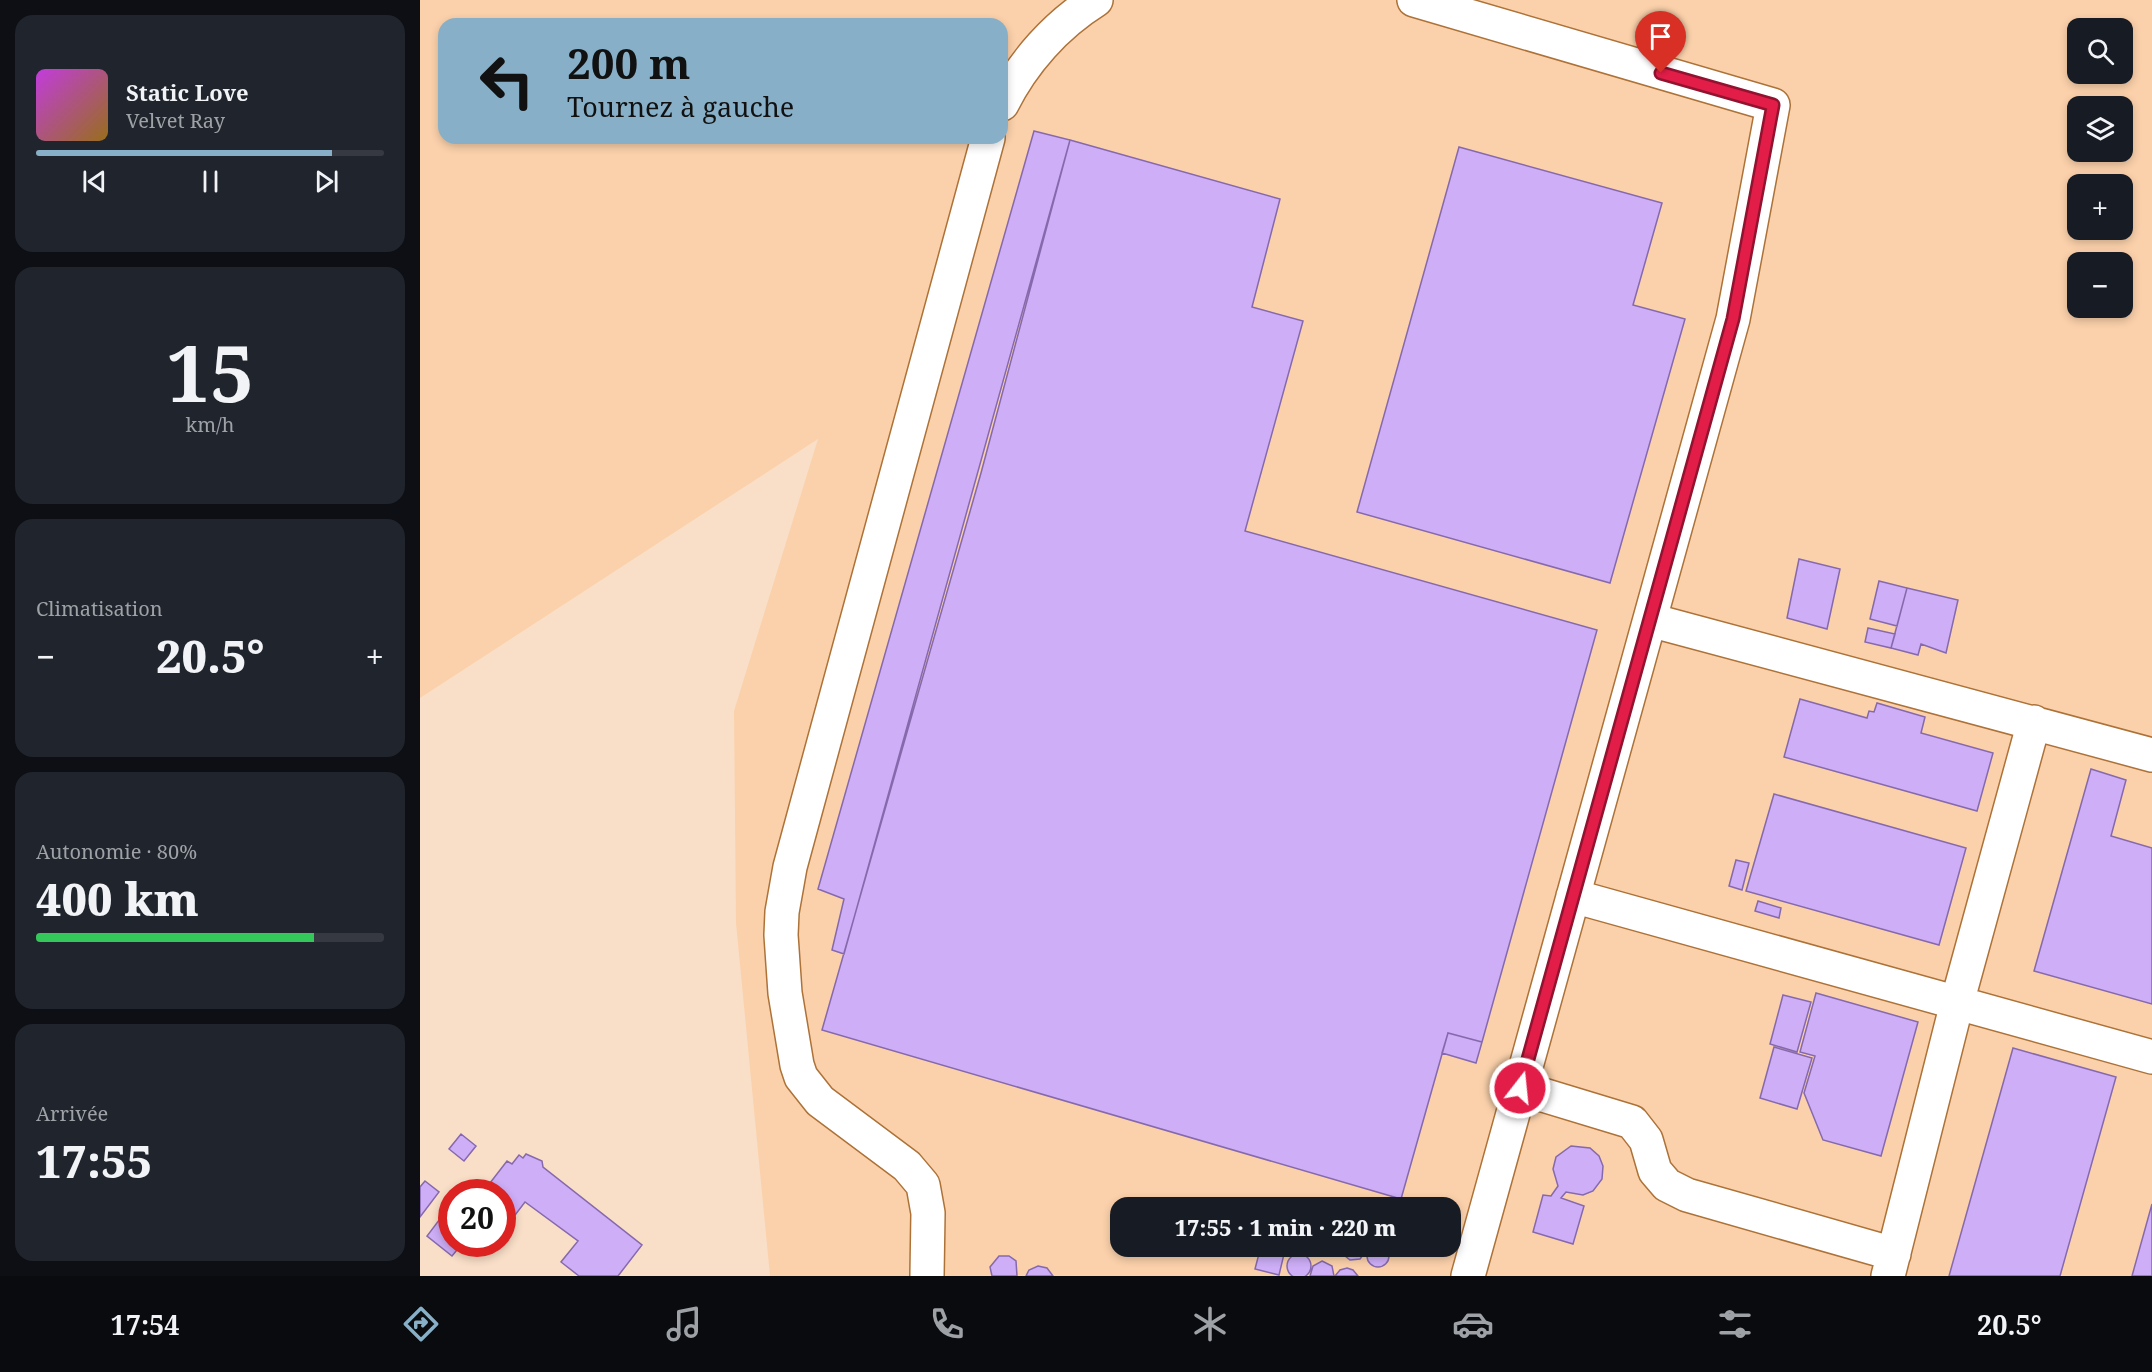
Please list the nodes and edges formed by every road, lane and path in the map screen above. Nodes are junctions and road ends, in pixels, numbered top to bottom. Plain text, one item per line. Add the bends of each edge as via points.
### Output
1 (1096, 0) edge
2 (1414, 0) edge
3 (1008, 94) edge
4 (986, 144) edge
5 (1650, 620) junction
6 (2034, 722) junction
7 (2152, 755) edge
8 (1573, 896) junction
9 (1957, 1003) junction
10 (2152, 1057) edge
11 (1520, 1088) junction
12 (1891, 1265) edge
13 (927, 1276) edge
14 (1468, 1276) edge

1 - 3 lane via 1046,40
2 - 5 lane via 1773,105 1733,319
4 - 13 lane via 790,867 782,912 785,993 801,1077 832,1112 907,1166 923,1185 928,1213
5 - 6 lane
5 - 8 lane
6 - 7 lane
6 - 9 lane
8 - 9 lane
8 - 11 lane
9 - 10 lane
9 - 12 lane
11 - 12 lane via 1632,1122 1646,1140 1655,1171 1667,1185
11 - 14 lane

